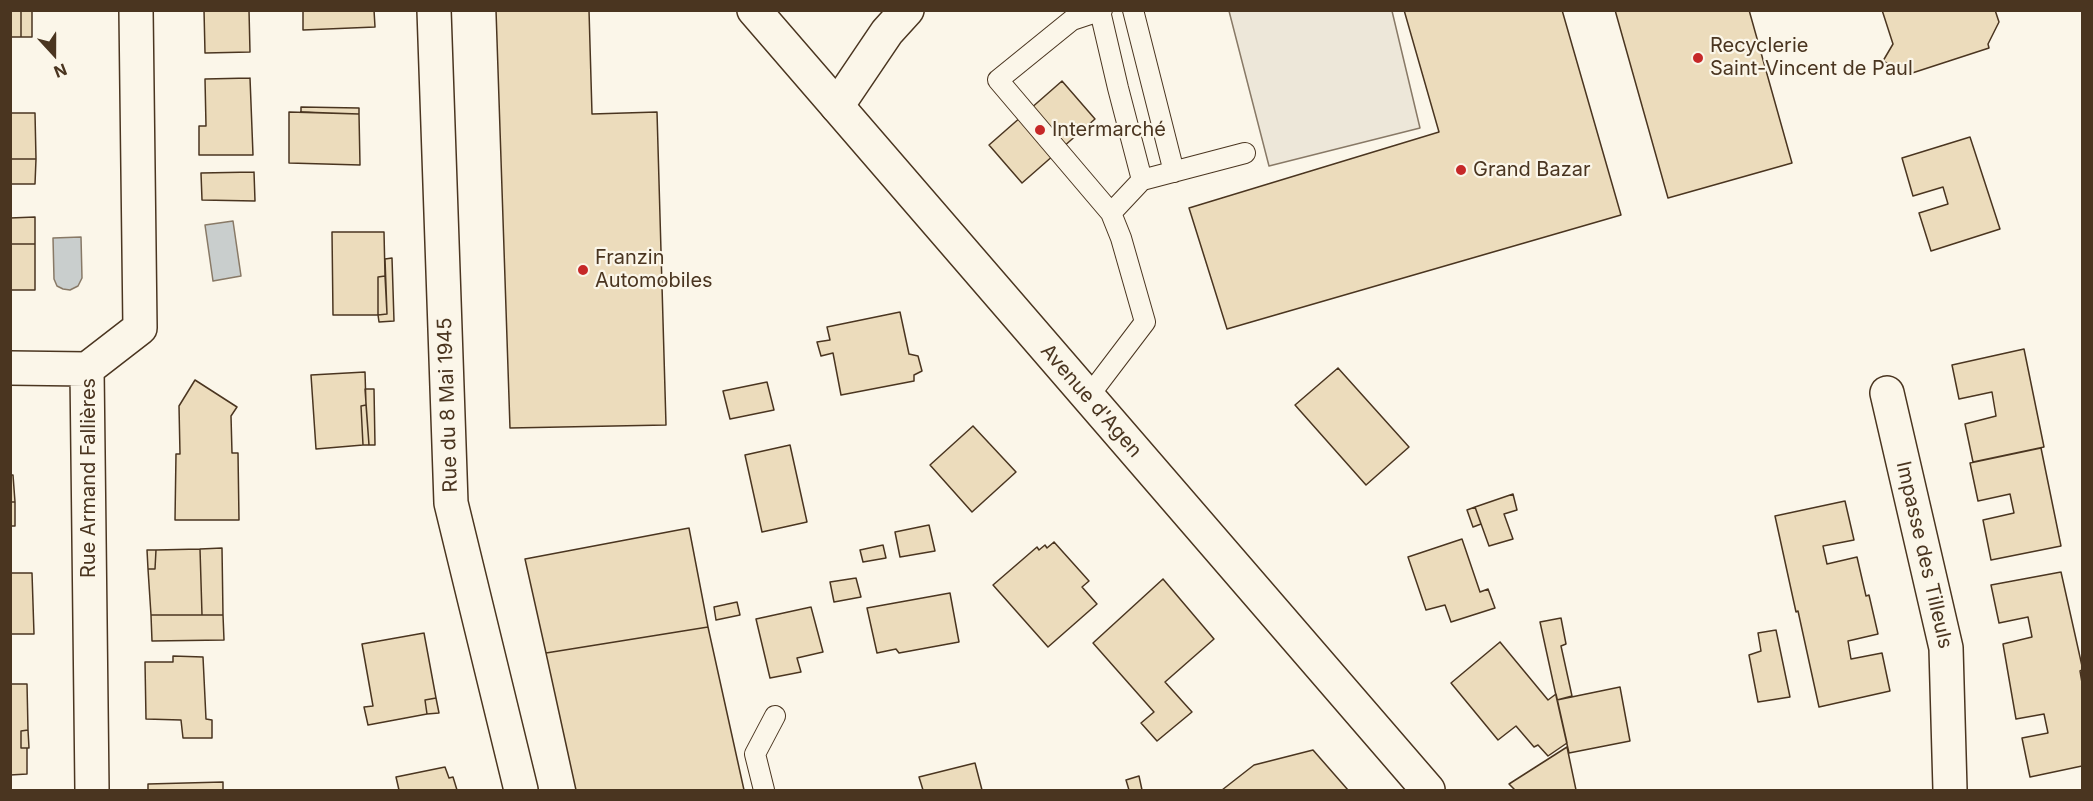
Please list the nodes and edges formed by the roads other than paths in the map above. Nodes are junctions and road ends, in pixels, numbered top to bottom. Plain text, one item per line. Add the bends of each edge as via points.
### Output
1 (136, 10) edge
2 (434, 10) edge
3 (754, 10) edge
4 (907, 10) edge
5 (1133, 10) edge
6 (1101, 11) edge
7 (837, 106) junction
8 (1245, 153) dead end
9 (1174, 172) junction
10 (1142, 180) junction
11 (1111, 213) junction
12 (10, 368) edge
13 (87, 369) junction
14 (1887, 393) dead end
15 (1088, 397) junction
16 (775, 716) dead end
17 (92, 790) edge
18 (521, 790) edge
19 (764, 790) edge
20 (1428, 790) edge
21 (1950, 790) edge

1 - 13 street, Rue Armand Fallières via 140,328
2 - 18 street, Rue du 8 Mai 1945 via 452,503
3 - 7 street, Avenue d'Agen
4 - 7 street via 887,32
5 - 9 lane
6 - 10 lane
6 - 11 lane via 1071,21 998,80
7 - 15 street, Avenue d'Agen
8 - 9 lane
9 - 10 lane
10 - 11 lane
11 - 15 lane via 1144,322
12 - 13 street
13 - 17 street, Rue Armand Fallières
14 - 21 street, Impasse des Tilleuls via 1946,648
15 - 20 street, Avenue d'Agen
16 - 19 lane via 755,754

